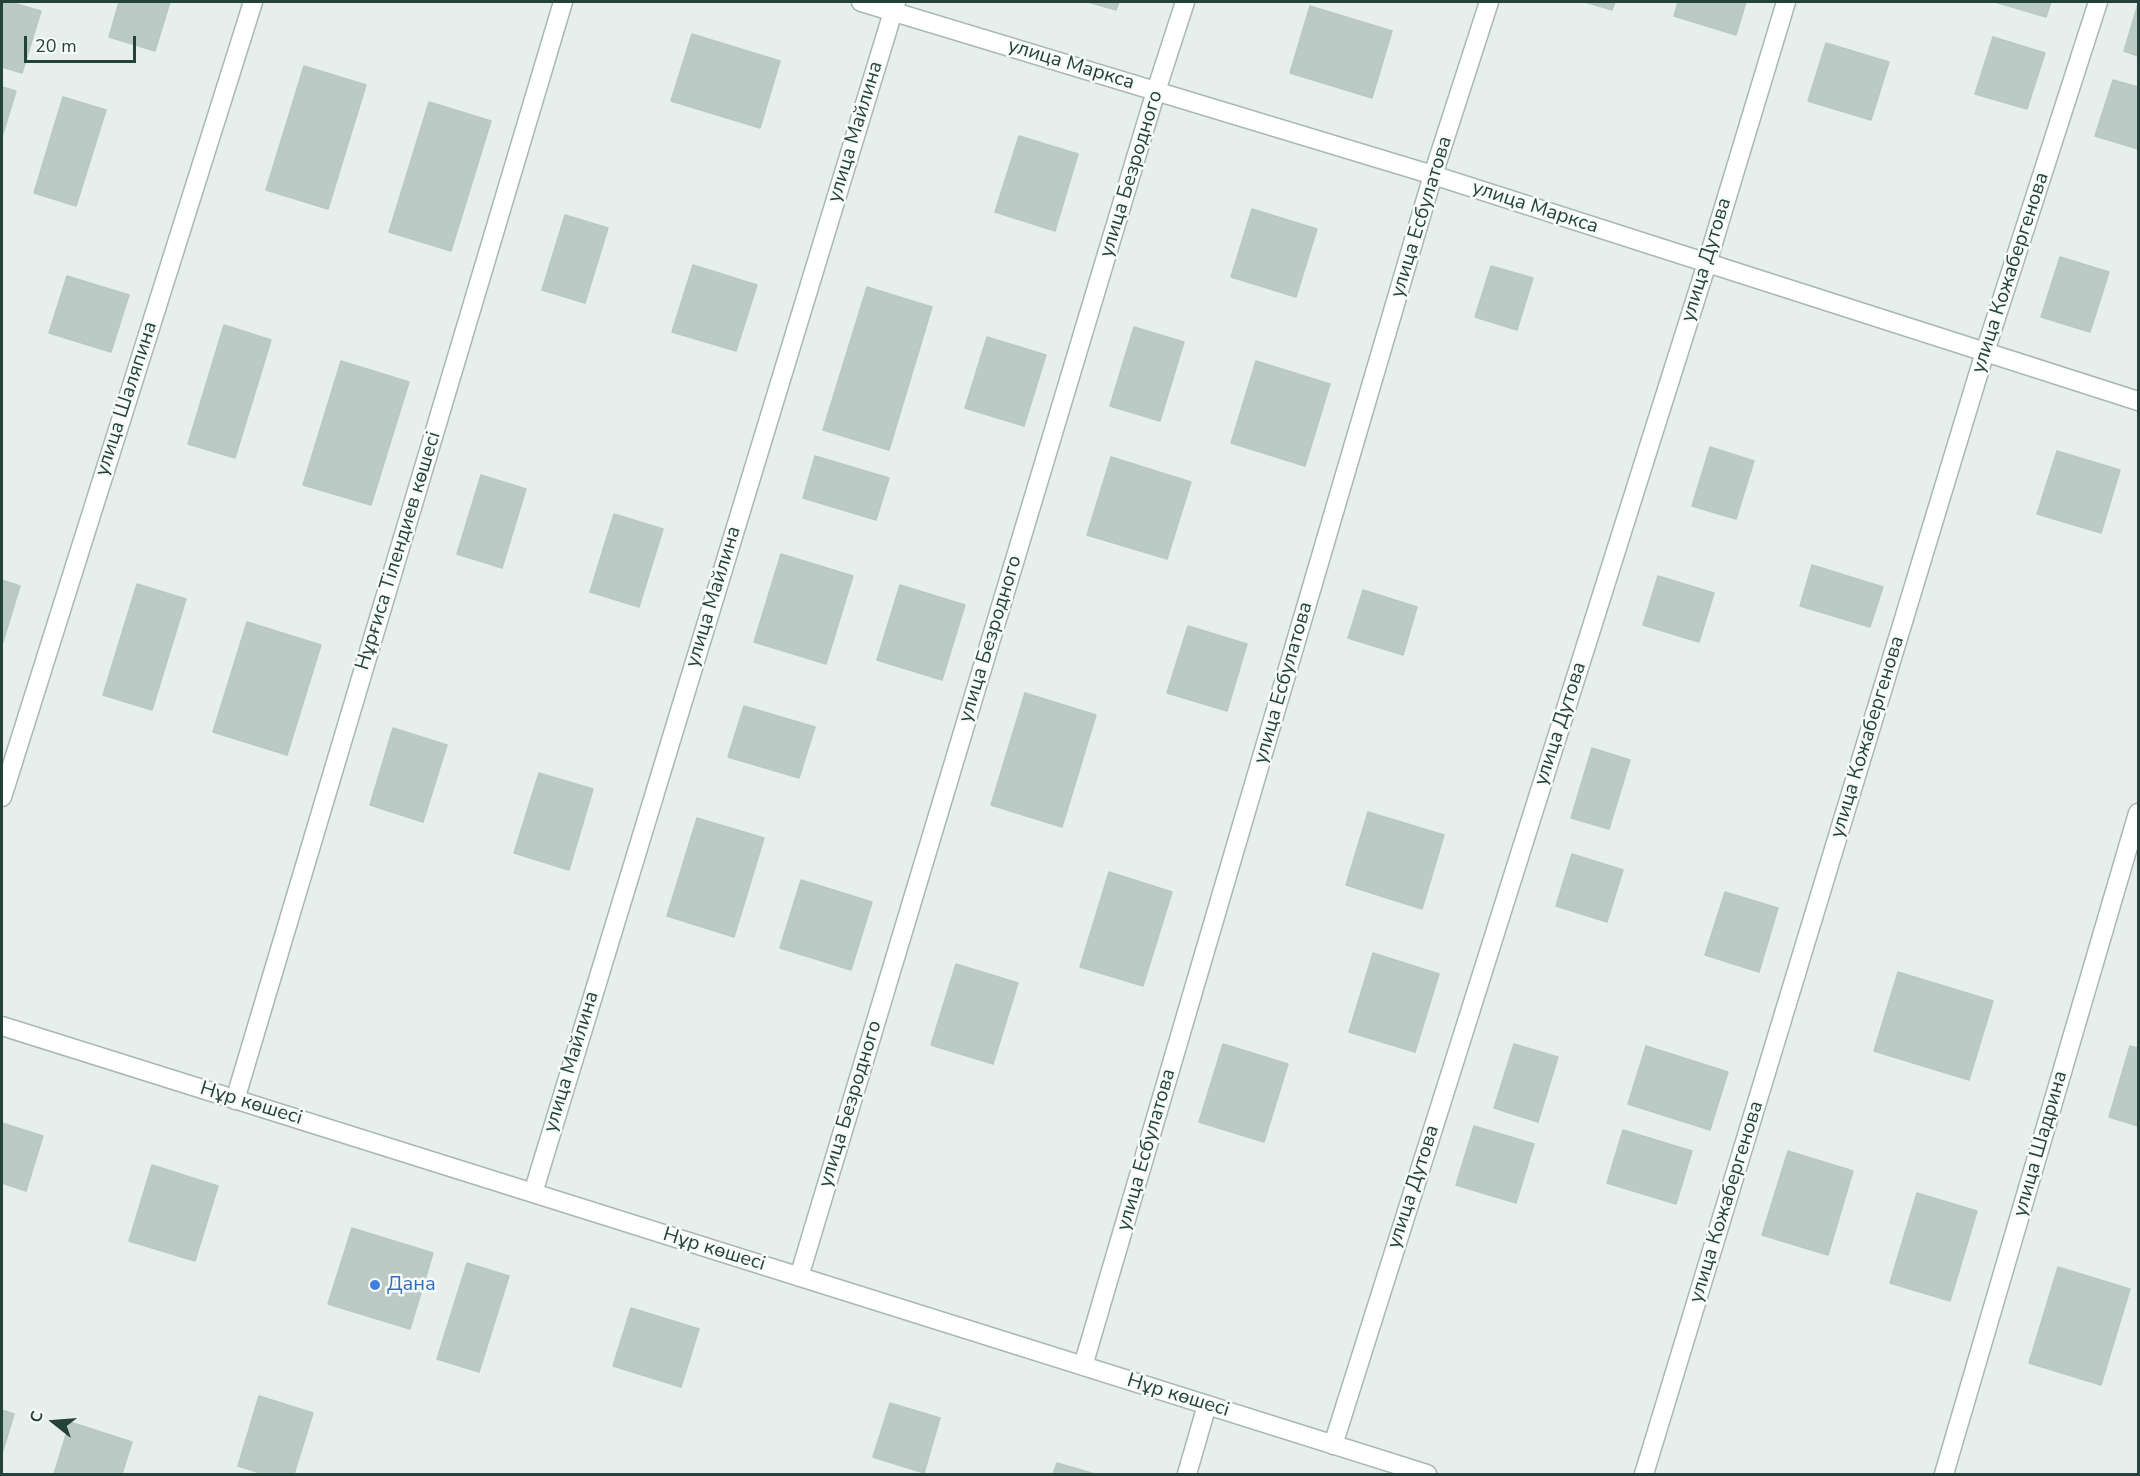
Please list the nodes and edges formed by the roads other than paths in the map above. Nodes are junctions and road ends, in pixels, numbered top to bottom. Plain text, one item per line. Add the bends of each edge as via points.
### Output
1 (253, 2) edge
2 (563, 2) edge
3 (861, 2) edge
4 (1185, 2) edge
5 (1489, 2) edge
6 (1786, 2) edge
7 (2098, 2) edge
8 (895, 7) edge
9 (1156, 91) junction
10 (1433, 175) junction
11 (1707, 263) junction
12 (1985, 352) junction
13 (2139, 401) edge
14 (2, 797) edge
15 (2139, 813) edge
16 (2, 1026) edge
17 (235, 1100) junction
18 (532, 1193) junction
19 (799, 1277) junction
20 (1083, 1366) junction
21 (1207, 1405) junction
22 (1333, 1445) junction
23 (1187, 1474) edge
24 (1427, 1474) edge
25 (1644, 1474) edge
26 (1944, 1474) edge

1 - 14 street, улица Шаляпина
2 - 17 street, Нұрғиса Тілендиев көшесі
3 - 8 street, улица Маркса
4 - 9 street, улица Безродного
5 - 10 street, улица Есбулатова
6 - 11 street, улица Дутова
7 - 12 street, улица Кожабергенова
8 - 9 street, улица Маркса
8 - 18 street, улица Майлина
9 - 10 street, улица Маркса
9 - 19 street, улица Безродного
10 - 11 street, улица Маркса
10 - 20 street, улица Есбулатова
11 - 12 street, улица Маркса
11 - 22 street, улица Дутова
12 - 13 street, улица Маркса
12 - 25 street, улица Кожабергенова
15 - 26 street, улица Шадрина
16 - 17 street, Нұр көшесі
17 - 18 street, Нұр көшесі
18 - 19 street, Нұр көшесі
19 - 20 street, Нұр көшесі
20 - 21 street, Нұр көшесі
21 - 22 street, Нұр көшесі
21 - 23 street
22 - 24 street, Нұр көшесі

